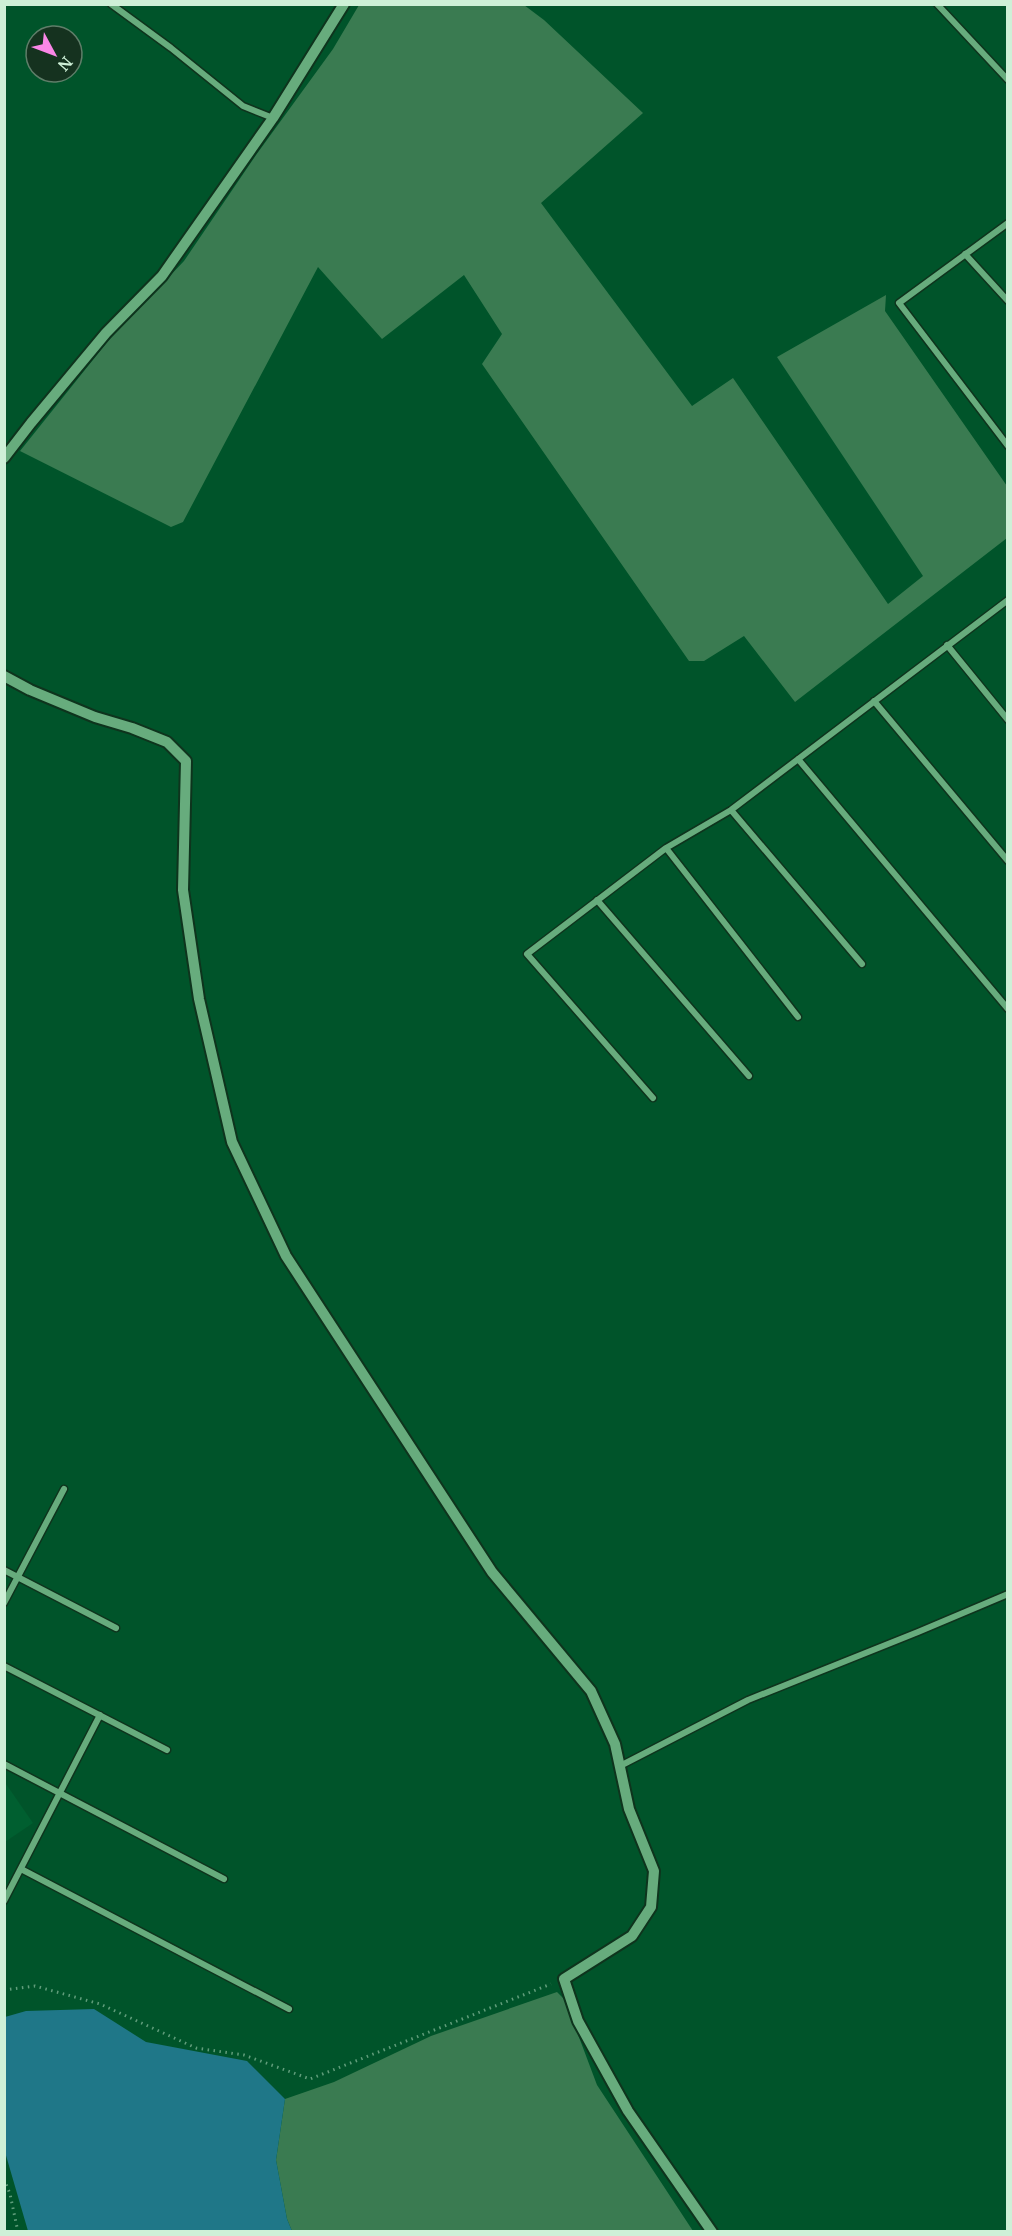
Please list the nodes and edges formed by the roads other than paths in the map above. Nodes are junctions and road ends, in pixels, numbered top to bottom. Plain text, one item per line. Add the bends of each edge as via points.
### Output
1 (111, 4) edge
2 (344, 4) edge
3 (937, 4) edge
4 (1008, 80) edge
5 (273, 118) junction
6 (1008, 223) edge
7 (965, 254) junction
8 (1008, 301) edge
9 (1008, 446) edge
10 (4, 458) edge
11 (1008, 600) edge
12 (947, 645) junction
13 (4, 676) edge
14 (874, 701) junction
15 (1008, 720) edge
16 (798, 759) junction
17 (731, 810) junction
18 (666, 848) junction
19 (1008, 861) edge
20 (597, 900) junction
21 (862, 964) dead end
22 (1008, 1010) edge
23 (798, 1017) dead end
24 (749, 1076) dead end
25 (653, 1098) dead end
26 (64, 1489) dead end
27 (4, 1570) edge
28 (18, 1577) junction
29 (1008, 1594) edge
30 (4, 1603) edge
31 (116, 1628) dead end
32 (4, 1666) edge
33 (100, 1715) junction
34 (167, 1750) dead end
35 (4, 1764) edge
36 (620, 1766) junction
37 (60, 1793) junction
38 (21, 1869) junction
39 (224, 1879) dead end
40 (4, 1901) edge
41 (289, 2009) dead end
42 (712, 2232) edge

1 - 5 street via 243,106
2 - 5 street
3 - 4 street
5 - 10 street via 162,276 106,333
6 - 7 street
7 - 8 street
7 - 9 street via 899,303
11 - 12 street
12 - 14 street
12 - 15 street
13 - 36 street via 95,717 167,742 186,761 183,890 199,999 232,1142 286,1256 486,1563 591,1691 615,1744
14 - 16 street
14 - 19 street
16 - 17 street
16 - 22 street
17 - 18 street
17 - 21 street
18 - 20 street
18 - 23 street
20 - 24 street
20 - 25 street via 527,954
26 - 28 street
27 - 28 street
28 - 30 street
28 - 31 street
29 - 36 street via 748,1700
32 - 33 street
33 - 34 street
33 - 37 street
35 - 37 street
36 - 42 street via 629,1809 654,1871 651,1907 632,1936 564,1979 578,2020 628,2111
37 - 38 street
37 - 39 street
38 - 40 street
38 - 41 street

